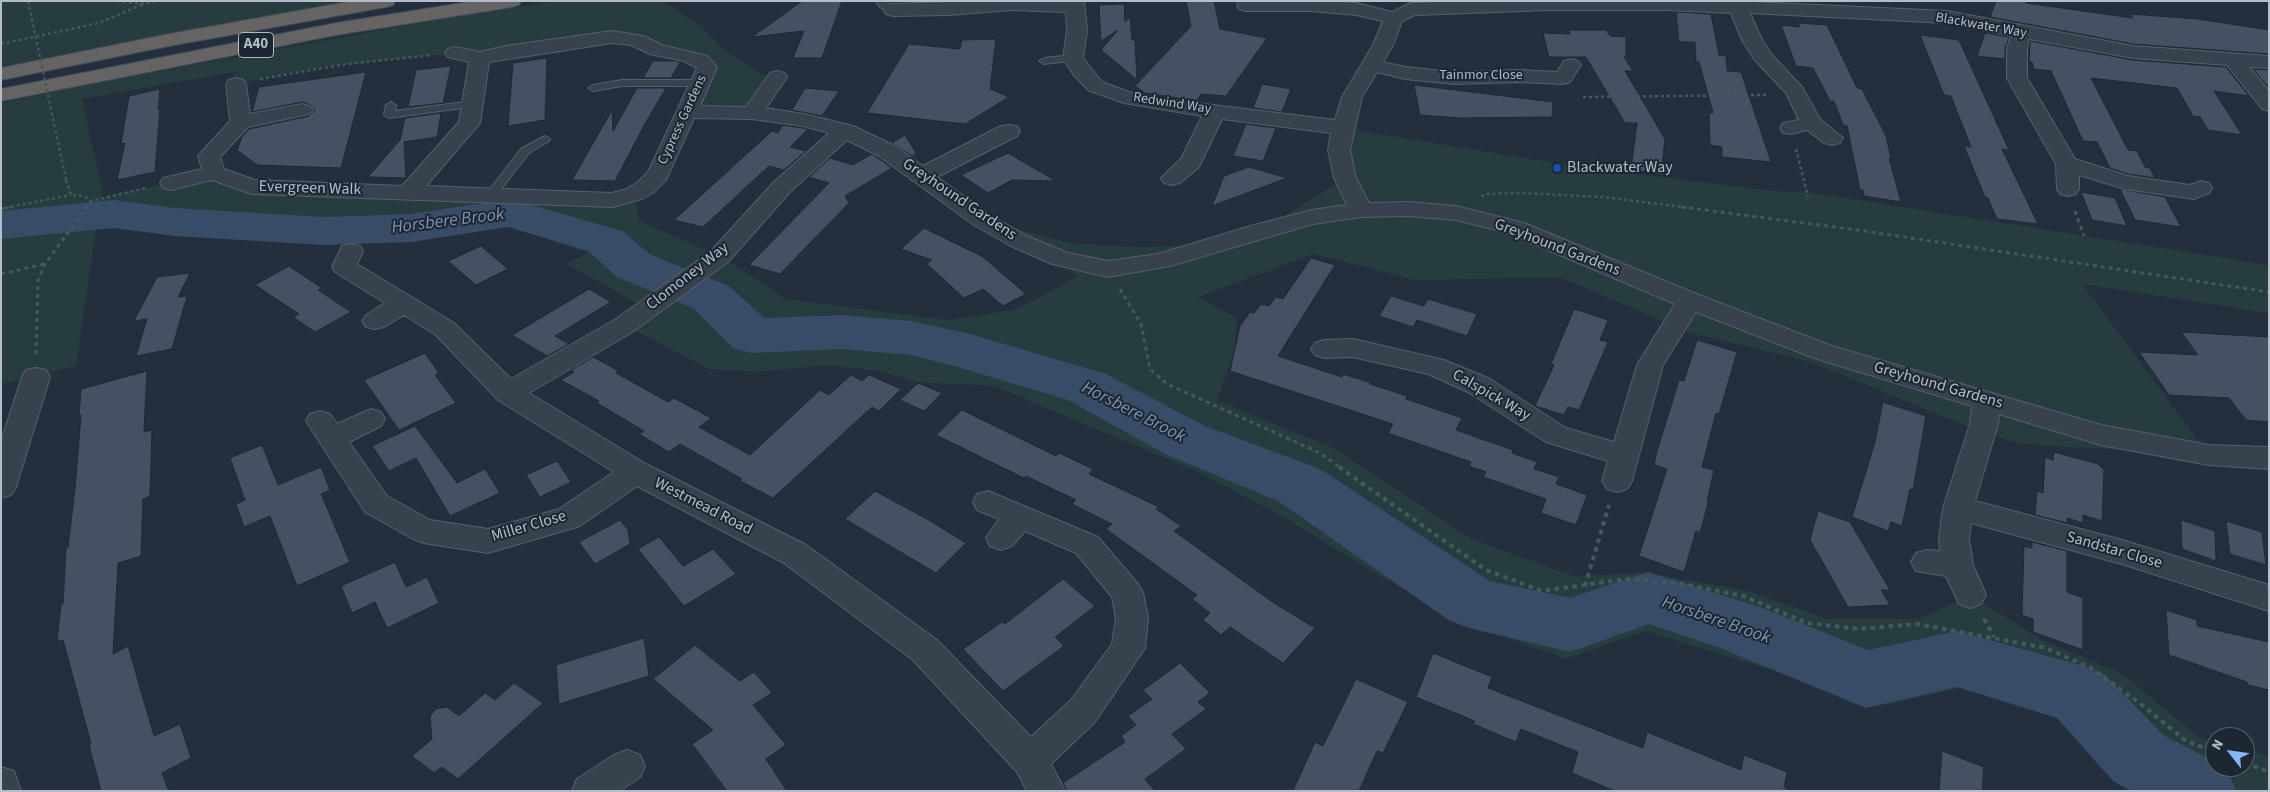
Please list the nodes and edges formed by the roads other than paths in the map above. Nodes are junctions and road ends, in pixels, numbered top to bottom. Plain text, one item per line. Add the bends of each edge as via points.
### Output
1 (386, 1) edge
2 (512, 1) edge
3 (1550, 2) edge
4 (1075, 4) edge
5 (1246, 5) dead end
6 (1837, 7) edge
7 (1738, 8) junction
8 (899, 10) edge
9 (1394, 18) junction
10 (2022, 32) junction
11 (455, 53) road end
12 (480, 58) junction
13 (1073, 58) junction
14 (2232, 58) junction
15 (1044, 61) dead end
16 (2269, 62) edge
17 (1371, 65) junction
18 (1, 74) edge
19 (780, 76) dead end
20 (700, 83) junction
21 (236, 84) road end
22 (593, 88) dead end
23 (1581, 94) road end
24 (1, 95) edge
25 (472, 104) junction
26 (391, 105) dead end
27 (2269, 105) edge
28 (302, 110) dead end
29 (1216, 111) junction
30 (685, 112) junction
31 (752, 113) junction
32 (241, 122) junction
33 (1343, 128) junction
34 (1009, 131) dead end
35 (845, 132) junction
36 (1832, 138) dead end
37 (545, 139) dead end
38 (2066, 164) junction
39 (214, 173) junction
40 (923, 175) junction
41 (1172, 178) dead end
42 (171, 183) road end
43 (2201, 188) dead end
44 (2068, 189) dead end
45 (409, 192) junction
46 (491, 195) junction
47 (1362, 210) junction
48 (351, 251) dead end
49 (1690, 301) junction
50 (404, 304) junction
51 (374, 321) dead end
52 (1324, 349) dead end
53 (36, 377) road end
54 (508, 393) junction
55 (1986, 401) junction
56 (14, 409) edge
57 (372, 419) dead end
58 (2269, 458) edge
59 (636, 472) junction
60 (1, 487) edge
61 (988, 502) dead end
62 (1958, 508) junction
63 (1927, 562) dead end
64 (1957, 565) junction
65 (1970, 595) dead end
66 (2269, 598) edge
67 (1030, 762) junction
68 (627, 766) dead end
69 (1, 783) edge
70 (593, 790) edge
71 (3, 791) edge
72 (1048, 791) edge

1 - 18 highway, A40
2 - 24 highway, A40 via 336,29
3 - 7 street, Blackwater Way
3 - 9 street, Blackwater Way via 1411,9
4 - 8 street
4 - 13 street via 1077,31
5 - 9 street via 1278,11 1311,5 1356,9
6 - 7 street, Blackwater Way
6 - 10 street, Blackwater Way via 1947,17
7 - 36 street via 1764,59 1798,95 1801,125
9 - 17 street
10 - 14 street, Blackwater Way via 2133,52
10 - 38 street via 2017,78
11 - 12 street, Cypress Gardens
12 - 20 street, Cypress Gardens via 625,37 658,50 700,60 707,67
12 - 25 street
13 - 15 lane
13 - 29 street, Redwind Way via 1095,86 1164,105
14 - 16 street, Blackwater Way
14 - 27 street
17 - 23 street, Tainmor Close via 1405,73 1454,78 1567,72
17 - 33 street via 1352,96
19 - 31 street
20 - 22 lane via 638,82
20 - 30 street, Cypress Gardens
21 - 32 street
25 - 26 lane via 389,115
25 - 45 street via 469,123
28 - 32 street
29 - 33 street, Redwind Way
29 - 41 street via 1201,165
30 - 31 street, Greyhound Gardens
30 - 46 street, Cypress Gardens via 658,175 634,194 613,200
31 - 35 street, Greyhound Gardens via 804,120
32 - 39 street via 209,156
33 - 47 street via 1339,150 1345,178
34 - 40 street
35 - 40 street, Greyhound Gardens via 887,151
35 - 54 street, Clomoney Way via 782,187 720,256 625,325
37 - 46 lane via 525,151
38 - 43 street via 2125,182 2194,192
38 - 44 street
39 - 42 street
39 - 45 street, Evergreen Walk via 252,187
40 - 47 street, Greyhound Gardens via 982,220 1018,241 1061,259 1108,269 1162,261 1312,217
45 - 46 street, Cypress Gardens
47 - 49 street, Greyhound Gardens via 1408,209 1464,215 1516,228
48 - 50 street, Westmead Road via 344,267
49 - 52 street, Calspick Way via 1650,365 1620,468 1556,435 1478,385 1435,366 1357,340
49 - 55 street, Greyhound Gardens via 1823,352
50 - 51 street
50 - 54 street, Westmead Road via 445,329
53 - 56 street
54 - 59 street, Westmead Road
55 - 58 street, Greyhound Gardens via 2101,435 2209,456
55 - 62 street via 1984,424
56 - 60 street
57 - 59 street, Miller Close via 326,429 376,504 424,531 488,541 569,518
59 - 67 street, Westmead Road via 795,554 924,650
61 - 67 street via 1010,526 1087,545 1127,593 1132,618 1128,648 1083,711
62 - 64 street via 1954,539
62 - 66 street, Sandstar Close via 2122,552
63 - 64 street
64 - 65 street
67 - 72 street, Westmead Road
68 - 70 street
69 - 71 street

